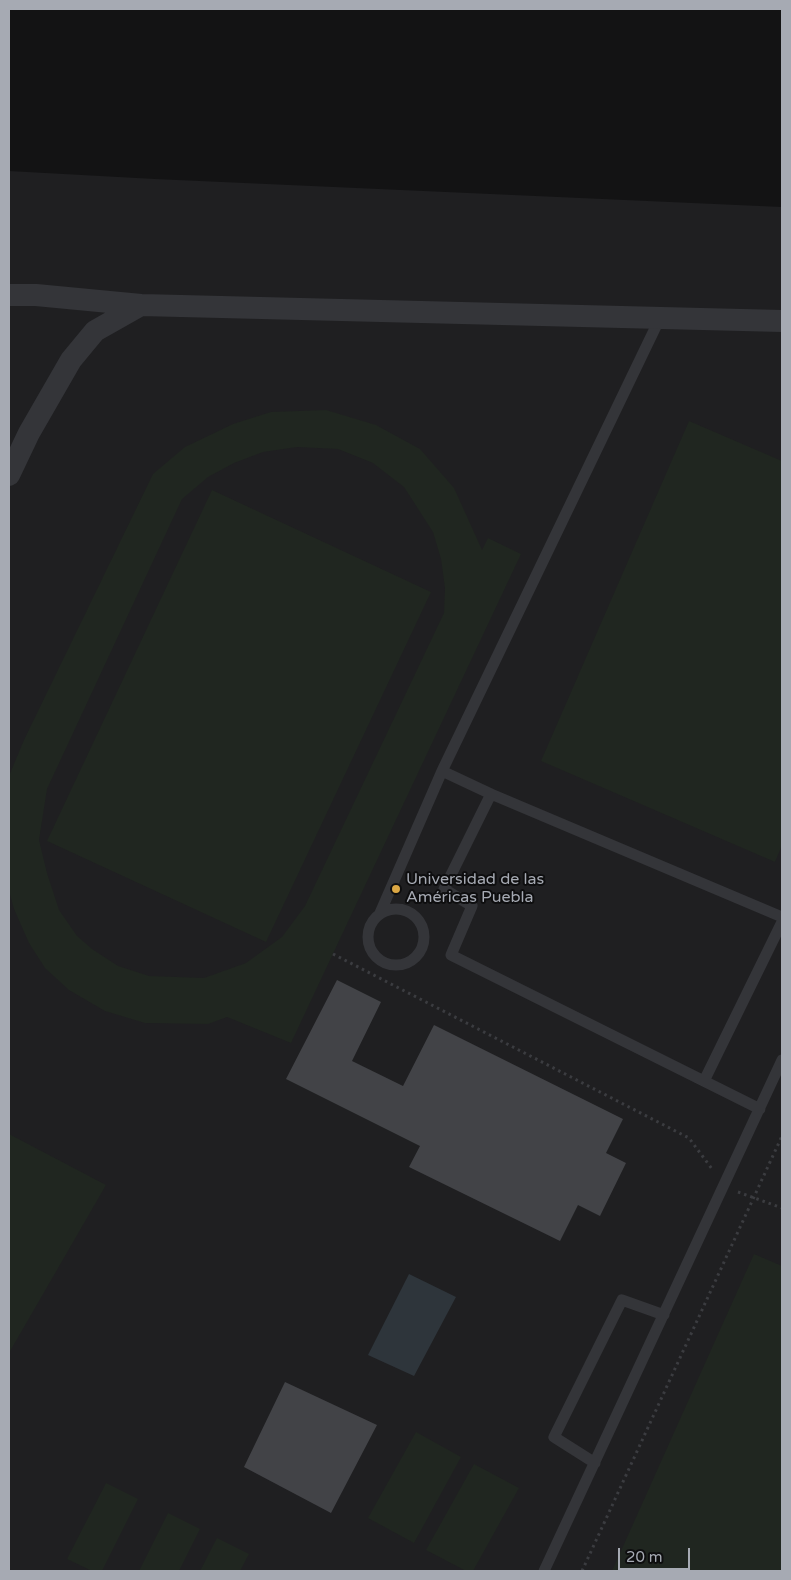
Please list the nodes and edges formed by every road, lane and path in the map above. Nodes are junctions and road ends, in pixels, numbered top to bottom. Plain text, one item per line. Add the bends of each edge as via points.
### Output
1 (9, 295) edge
2 (141, 304) junction
3 (660, 318) junction
4 (782, 321) edge
5 (19, 433) edge
6 (9, 475) edge
7 (442, 771) junction
8 (491, 794) junction
9 (380, 913) junction
10 (782, 917) edge
11 (782, 922) edge
12 (333, 954) dead end
13 (782, 1060) edge
14 (704, 1081) junction
15 (760, 1109) junction
16 (782, 1136) edge
17 (724, 1186) junction
18 (754, 1198) junction
19 (782, 1208) edge
20 (664, 1315) junction
21 (595, 1463) junction
22 (544, 1571) edge
23 (582, 1571) edge

1 - 2 street
2 - 3 street
2 - 5 street via 96,331
3 - 4 street
3 - 7 lane
5 - 6 street
7 - 8 lane
7 - 9 lane
8 - 10 lane
8 - 14 lane via 444,889 472,906 451,955
9 - 9 lane via 370,924 366,938 371,953 382,963 397,966 411,962 422,951 425,936 420,922 409,912 395,908
11 - 14 lane
12 - 17 path via 689,1138
13 - 15 lane
14 - 15 lane
15 - 17 lane
16 - 18 path
17 - 18 path
17 - 20 lane
18 - 19 path
18 - 23 path
20 - 21 lane
20 - 21 lane via 622,1300 554,1437
21 - 22 lane

